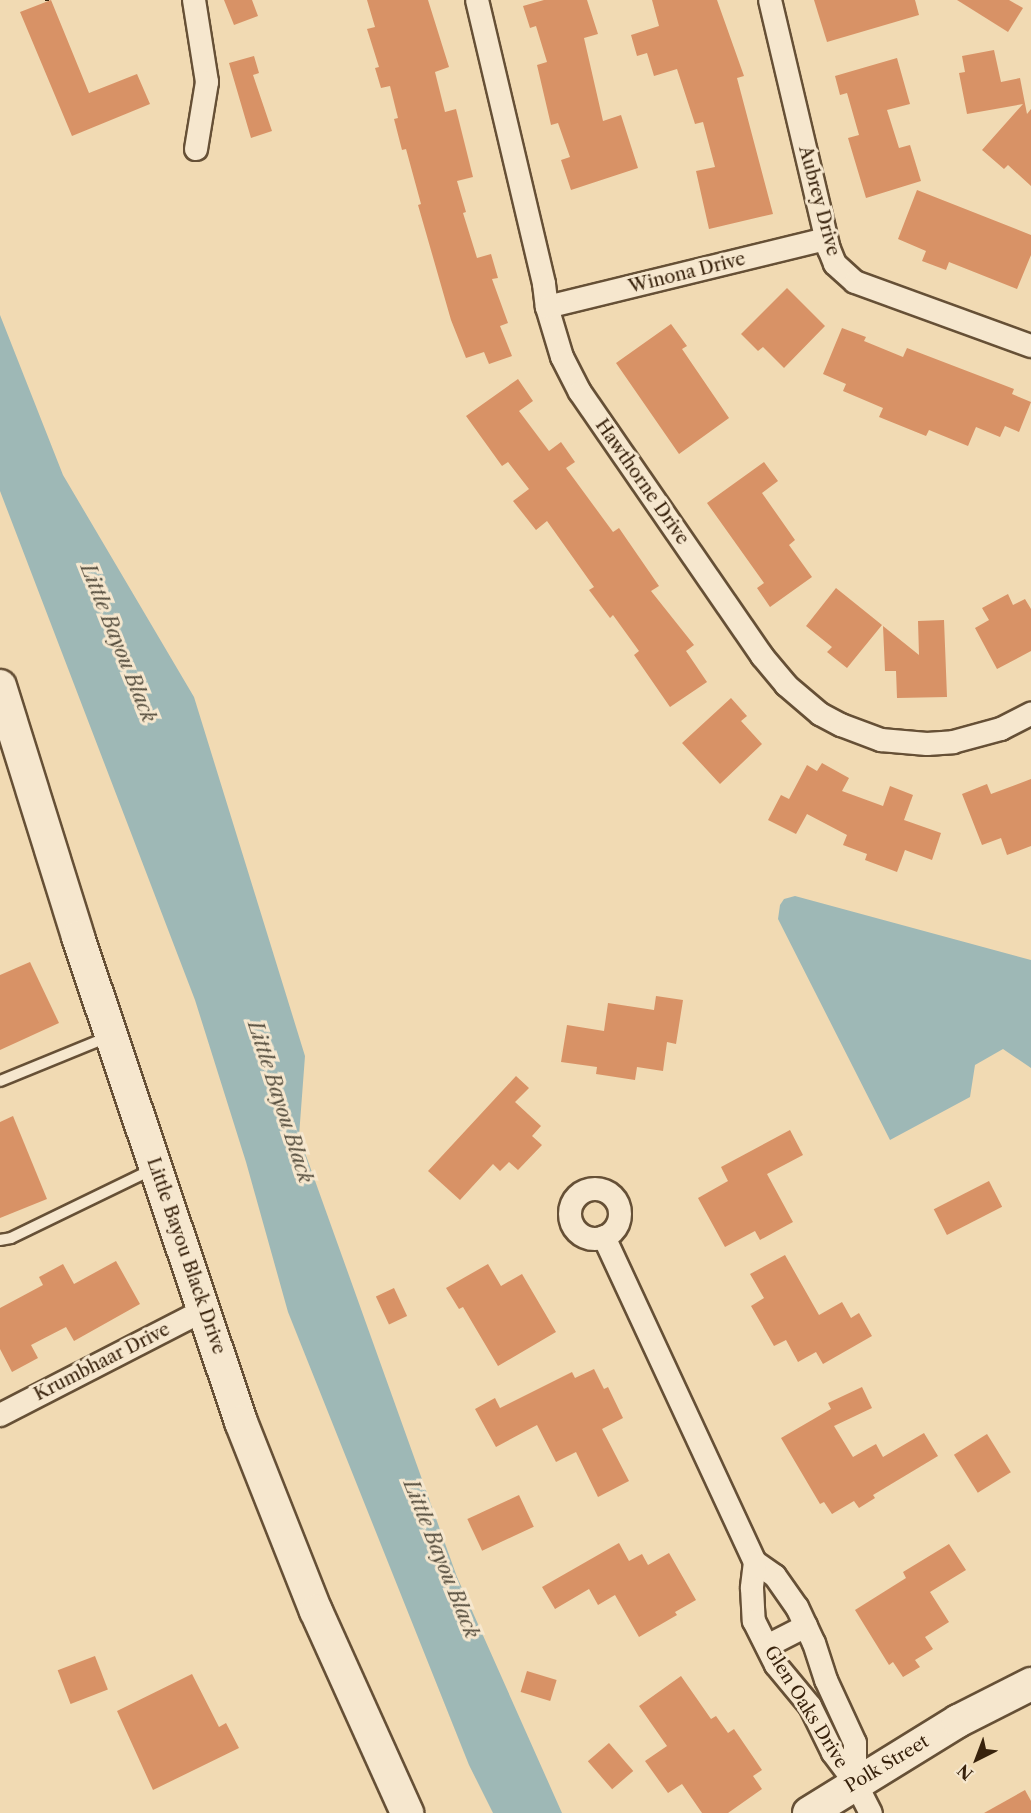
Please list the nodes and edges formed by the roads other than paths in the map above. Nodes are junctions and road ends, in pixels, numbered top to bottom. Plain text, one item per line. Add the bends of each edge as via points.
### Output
1 (194, 0) edge
2 (477, 0) edge
3 (770, 0) edge
4 (196, 149) dead end
5 (826, 239) junction
6 (547, 307) junction
7 (1031, 346) edge
8 (0, 686) edge
9 (1031, 714) edge
10 (111, 1036) junction
11 (0, 1081) edge
12 (156, 1167) junction
13 (604, 1238) dead end
14 (0, 1240) edge
15 (204, 1310) junction
16 (0, 1415) edge
17 (755, 1562) junction
18 (806, 1626) junction
19 (767, 1646) junction
20 (1031, 1684) edge
21 (855, 1782) junction
22 (407, 1813) edge
23 (809, 1813) edge
24 (871, 1813) edge

1 - 4 street via 207,82
2 - 6 street, Hawthorne Drive
3 - 5 street, Aubrey Drive
5 - 6 street, Winona Drive
5 - 7 street, Aubrey Drive via 835,264 855,282
6 - 9 street, Hawthorne Drive via 562,357 580,392 762,656 801,700 864,735 903,743 976,737
8 - 10 main road, Little Bayou Black Drive
10 - 11 lane
10 - 12 main road, Little Bayou Black Drive
12 - 14 lane
12 - 15 main road, Little Bayou Black Drive
13 - 17 street, Glen Oaks Drive
15 - 16 street, Krumbhaar Drive
15 - 22 main road, Little Bayou Black Drive via 242,1422 312,1601
17 - 18 street, Glen Oaks Drive via 775,1576
17 - 19 street, Glen Oaks Drive via 754,1621
18 - 19 street
18 - 21 street, Glen Oaks Drive via 855,1743
19 - 21 street, Glen Oaks Drive via 776,1665 810,1706 833,1753
20 - 21 main road, Polk Street via 958,1721
21 - 23 main road, Polk Street
21 - 24 street

